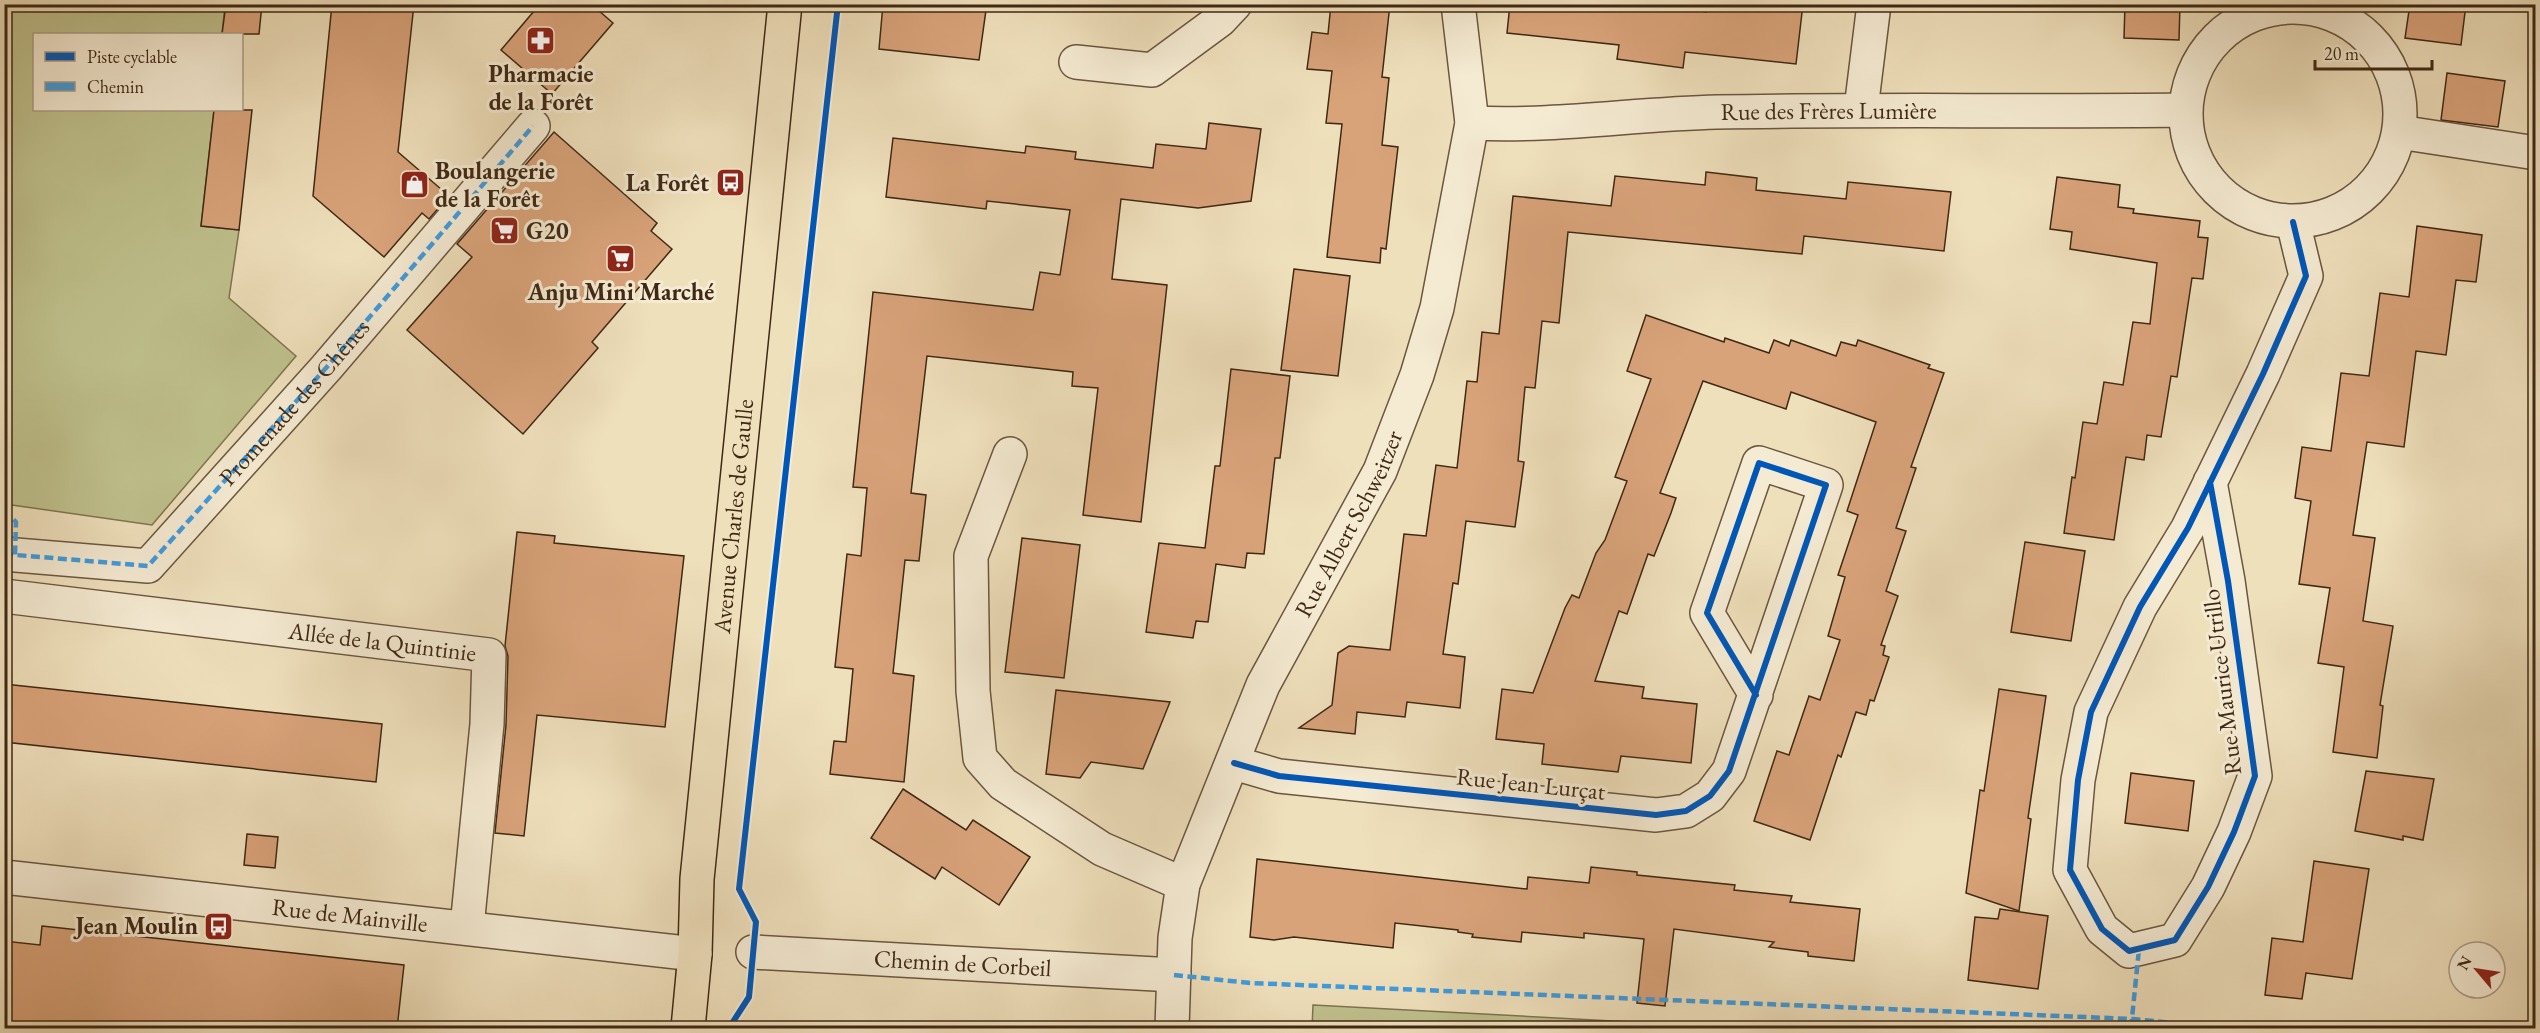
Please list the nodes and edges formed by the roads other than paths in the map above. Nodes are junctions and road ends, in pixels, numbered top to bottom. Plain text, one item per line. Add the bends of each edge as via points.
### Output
1 (785, 4) edge
2 (1235, 4) edge
3 (1458, 4) edge
4 (1874, 4) edge
5 (2297, 5) edge
6 (1076, 62) dead end
7 (1861, 109) junction
8 (2185, 110) junction
9 (1472, 123) junction
10 (533, 126) dead end
11 (2399, 132) junction
12 (2535, 153) edge
13 (2293, 222) junction
14 (1010, 454) dead end
15 (2210, 482) junction
16 (4, 554) edge
17 (4, 596) edge
18 (1756, 695) junction
19 (1234, 763) junction
20 (4, 877) edge
21 (1183, 884) junction
22 (467, 927) junction
23 (753, 952) dead end
24 (695, 954) junction
25 (1174, 975) junction
26 (688, 1029) edge
27 (1172, 1029) edge

1 - 24 main road, Avenue Charles de Gaulle via 697,879
2 - 6 street via 1220,20 1152,70
3 - 9 street, Rue Albert Schweitzer
4 - 7 street
5 - 8 street via 2257,12 2224,31 2193,74
5 - 11 street via 2342,18 2359,28 2384,56 2398,94
7 - 8 street, Rue des Frères Lumière
7 - 9 street, Rue des Frères Lumière via 1697,113 1520,126
8 - 13 street via 2195,160 2224,198 2257,216
9 - 19 street, Rue Albert Schweitzer via 1437,308 1417,375 1380,471 1263,685
10 - 16 street, Promenade des Chênes via 326,368 148,566
11 - 12 street
11 - 13 street via 2390,160 2368,190 2330,215
13 - 15 street, Rue Maurice Utrillo via 2306,276
14 - 21 street via 971,556 973,691 980,758 1003,784 1102,849
15 - 15 street, Rue Maurice Utrillo via 2188,528 2140,607 2091,712 2079,780 2070,870 2102,929 2129,951 2175,940 2208,887 2255,776
17 - 22 street, Allée de la Quintinie via 489,655 487,724
18 - 18 street, Rue Jean Lurçat via 1826,485 1759,463 1707,613
18 - 19 street, Rue Jean Lurçat via 1730,771 1710,796 1686,811 1656,815 1279,776
19 - 21 street, Rue Albert Schweitzer
20 - 22 street, Rue de Mainville
21 - 25 street, Rue Albert Schweitzer via 1177,911
22 - 24 street, Rue de Mainville
23 - 25 street, Chemin de Corbeil
24 - 26 main road, Avenue Charles de Gaulle
25 - 27 street, Rue Albert Schweitzer

